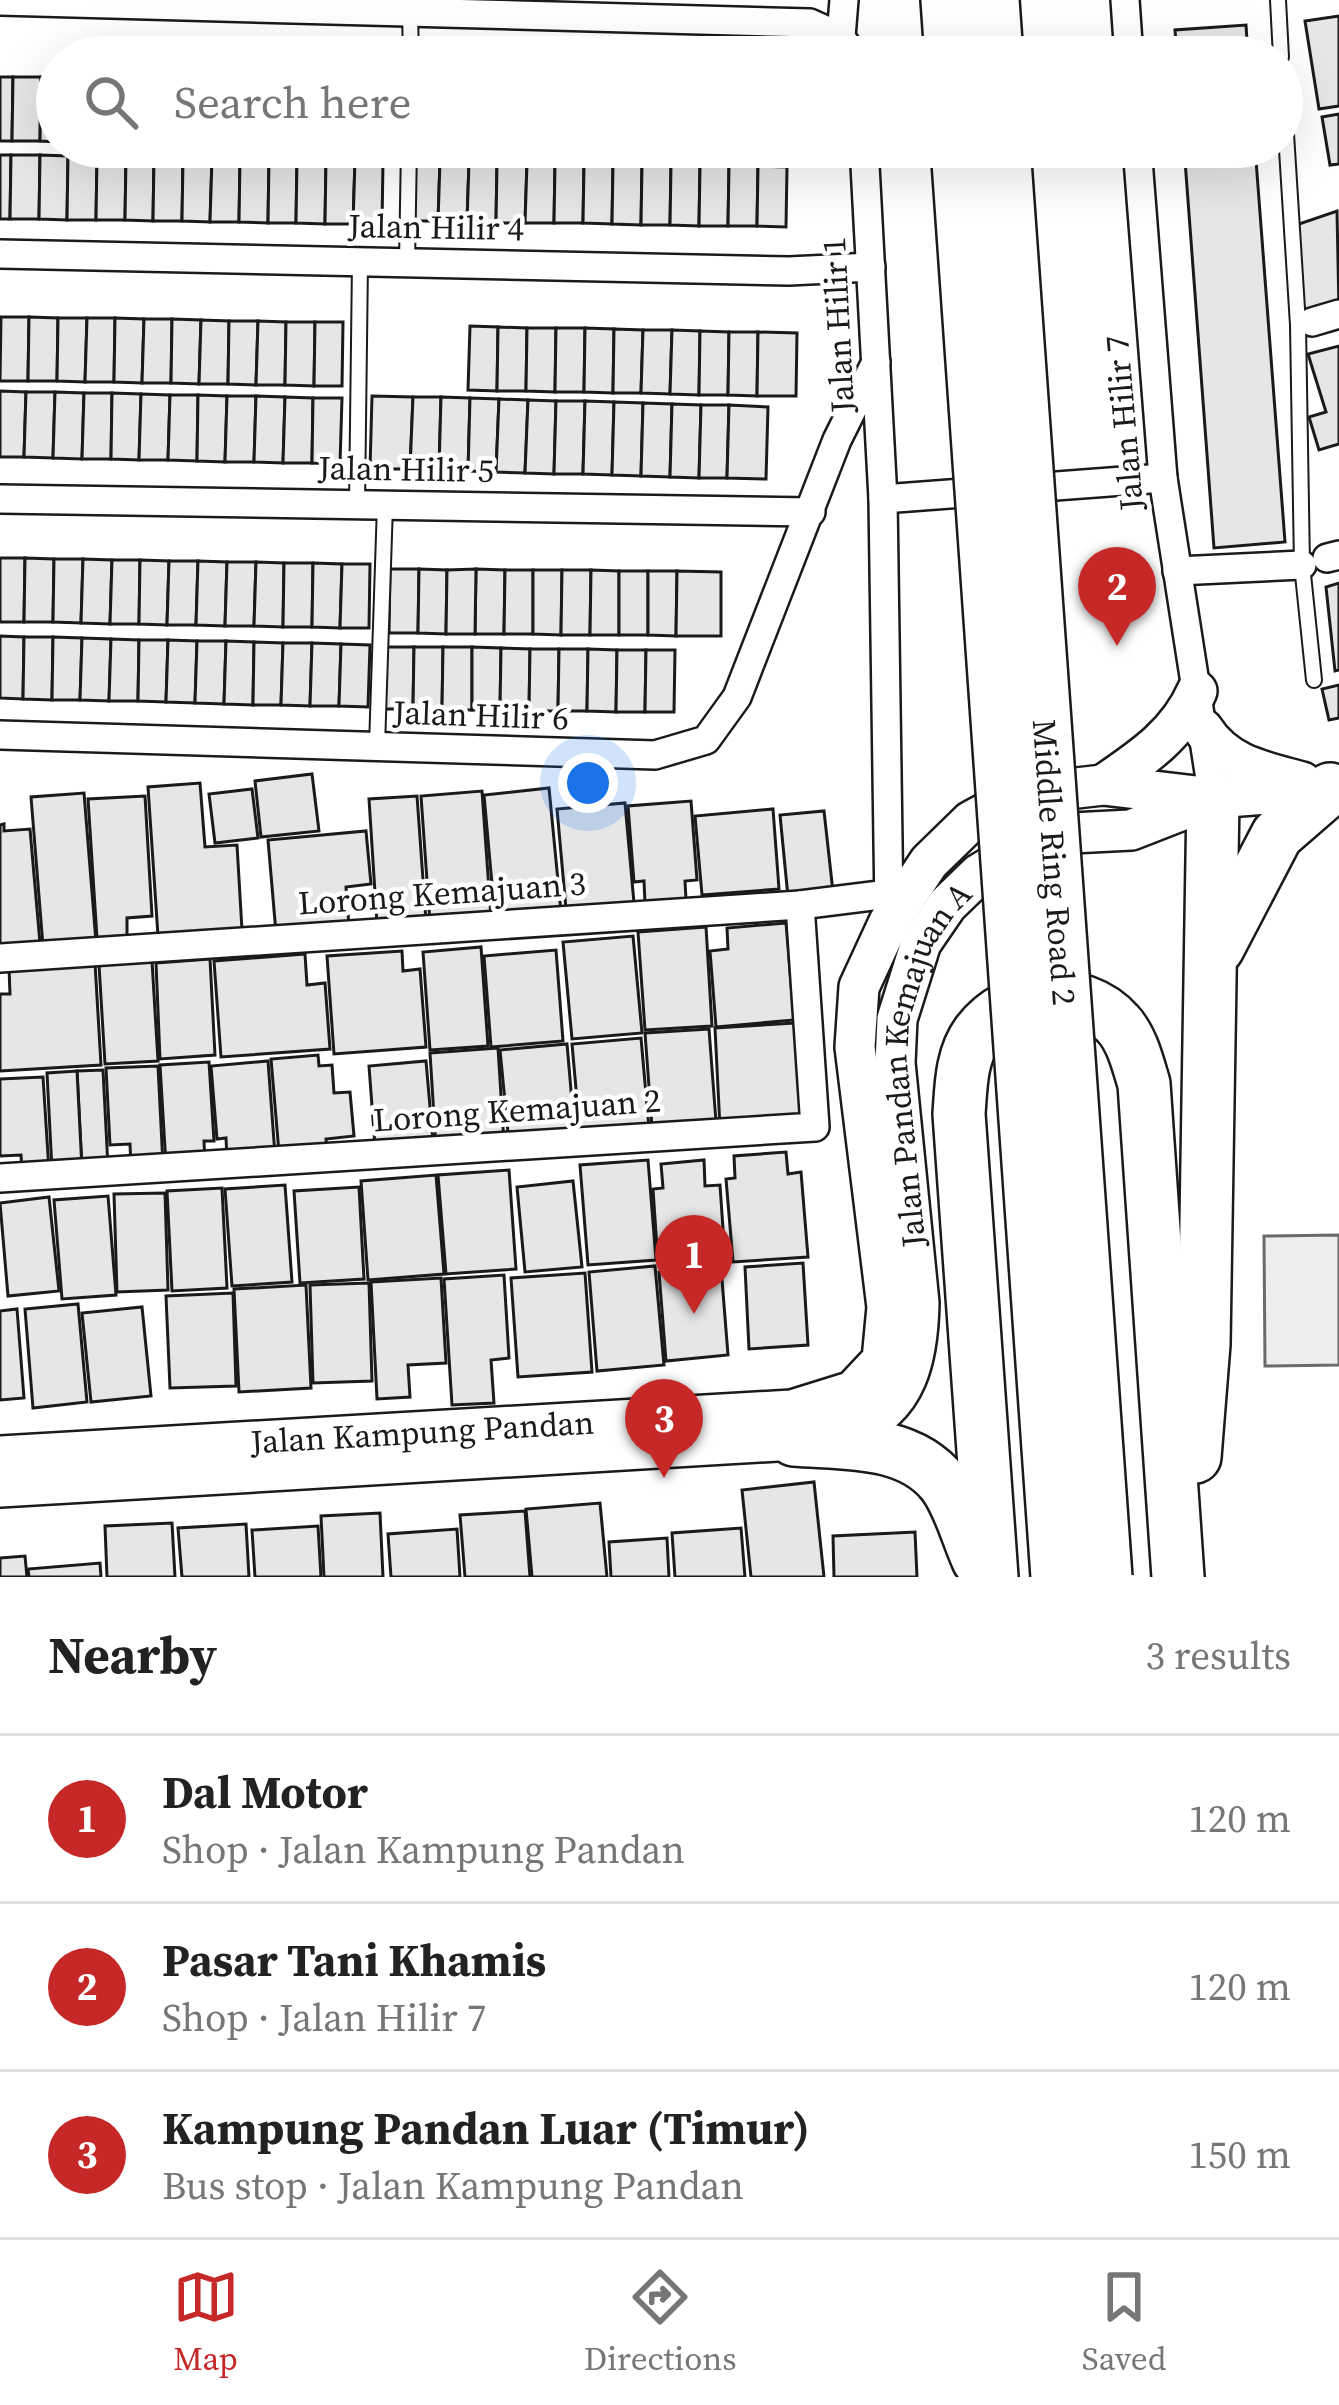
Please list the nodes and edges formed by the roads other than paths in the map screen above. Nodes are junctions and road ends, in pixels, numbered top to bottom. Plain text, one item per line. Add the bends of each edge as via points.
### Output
1 (844, 0) edge
2 (947, 0) edge
3 (993, 0) edge
4 (1125, 0) edge
5 (1278, 0) edge
6 (0, 2) edge
7 (528, 8) edge
8 (410, 12) junction
9 (411, 36) edge
10 (830, 36) edge
11 (846, 36) edge
12 (950, 36) edge
13 (996, 36) edge
14 (1128, 36) edge
15 (1280, 36) edge
16 (409, 168) edge
17 (865, 168) edge
18 (958, 168) edge
19 (1005, 168) edge
20 (1139, 168) edge
21 (1288, 168) edge
22 (0, 254) edge
23 (360, 262) junction
24 (407, 262) junction
25 (871, 267) junction
26 (876, 362) junction
27 (1163, 478) junction
28 (0, 499) edge
29 (883, 499) junction
30 (371, 505) junction
31 (811, 512) junction
32 (1323, 560) edge
33 (1177, 571) junction
34 (1314, 680) dead end
35 (1200, 710) junction
36 (0, 735) edge
37 (377, 748) junction
38 (1102, 785) junction
39 (1334, 789) edge
40 (1213, 798) junction
41 (800, 905) junction
42 (889, 908) junction
43 (0, 958) edge
44 (1210, 962) junction
45 (0, 1178) edge
46 (794, 1440) junction
47 (0, 1456) edge
48 (0, 1487) edge
49 (989, 1577) edge
50 (1057, 1577) edge
51 (1106, 1577) edge
52 (1182, 1577) edge

1 - 11 street
2 - 12 highway
3 - 13 highway
4 - 14 street
5 - 15 lane
6 - 8 street
7 - 8 street
7 - 10 street via 810,23
8 - 9 lane
16 - 24 lane
17 - 25 street, Jalan Hilir 1
18 - 50 highway, Middle Ring Road 2, bridge
19 - 51 highway, Middle Ring Road 2, bridge
20 - 27 street, Jalan Hilir 7
21 - 32 lane
22 - 23 street, Jalan Hilir 4
23 - 24 street, Jalan Hilir 4
23 - 30 lane
24 - 25 street, Jalan Hilir 4
25 - 26 street, Jalan Hilir 1
26 - 29 street, Jalan Hilir 1
26 - 31 street, Jalan Hilir 6
27 - 29 street
27 - 33 street, Jalan Hilir 7
28 - 30 street, Jalan Hilir 5
29 - 42 street, Jalan Hilir 1
30 - 31 street, Jalan Hilir 5
30 - 37 lane
31 - 37 street, Jalan Hilir 6 via 737,697 706,740 656,755
32 - 33 street
32 - 34 lane
33 - 35 street, Jalan Hilir 7
35 - 38 street
35 - 39 street via 1215,748 1233,761
35 - 40 street, Jalan Hilir 7
36 - 37 street, Jalan Hilir 6
38 - 40 street, Jalan Pandan Kemajuan A
38 - 42 street, Jalan Pandan Kemajuan A via 1059,790 970,821
39 - 40 street, Jalan Pandan Kemajuan A
39 - 44 highway via 1277,835
40 - 44 highway
40 - 46 street, Jalan Pandan Kemajuan A via 1131,830 1072,833 1014,853 979,874 921,943 897,1019 895,1063 920,1303 914,1366 888,1406 853,1429
41 - 42 street, Lorong Kemajuan 3
41 - 43 street, Lorong Kemajuan 3
41 - 45 street, Lorong Kemajuan 2 via 815,1127
42 - 47 street, Jalan Kampung Pandan via 859,987 855,1047 887,1307 882,1360 854,1391 792,1409
44 - 52 highway via 1204,1344
46 - 48 street, Jalan Kampung Pandan
46 - 49 highway via 886,1448 919,1462 944,1484
49 - 52 highway via 962,1070 977,1034 1000,1011 1059,996 1095,1005 1120,1025 1144,1084

